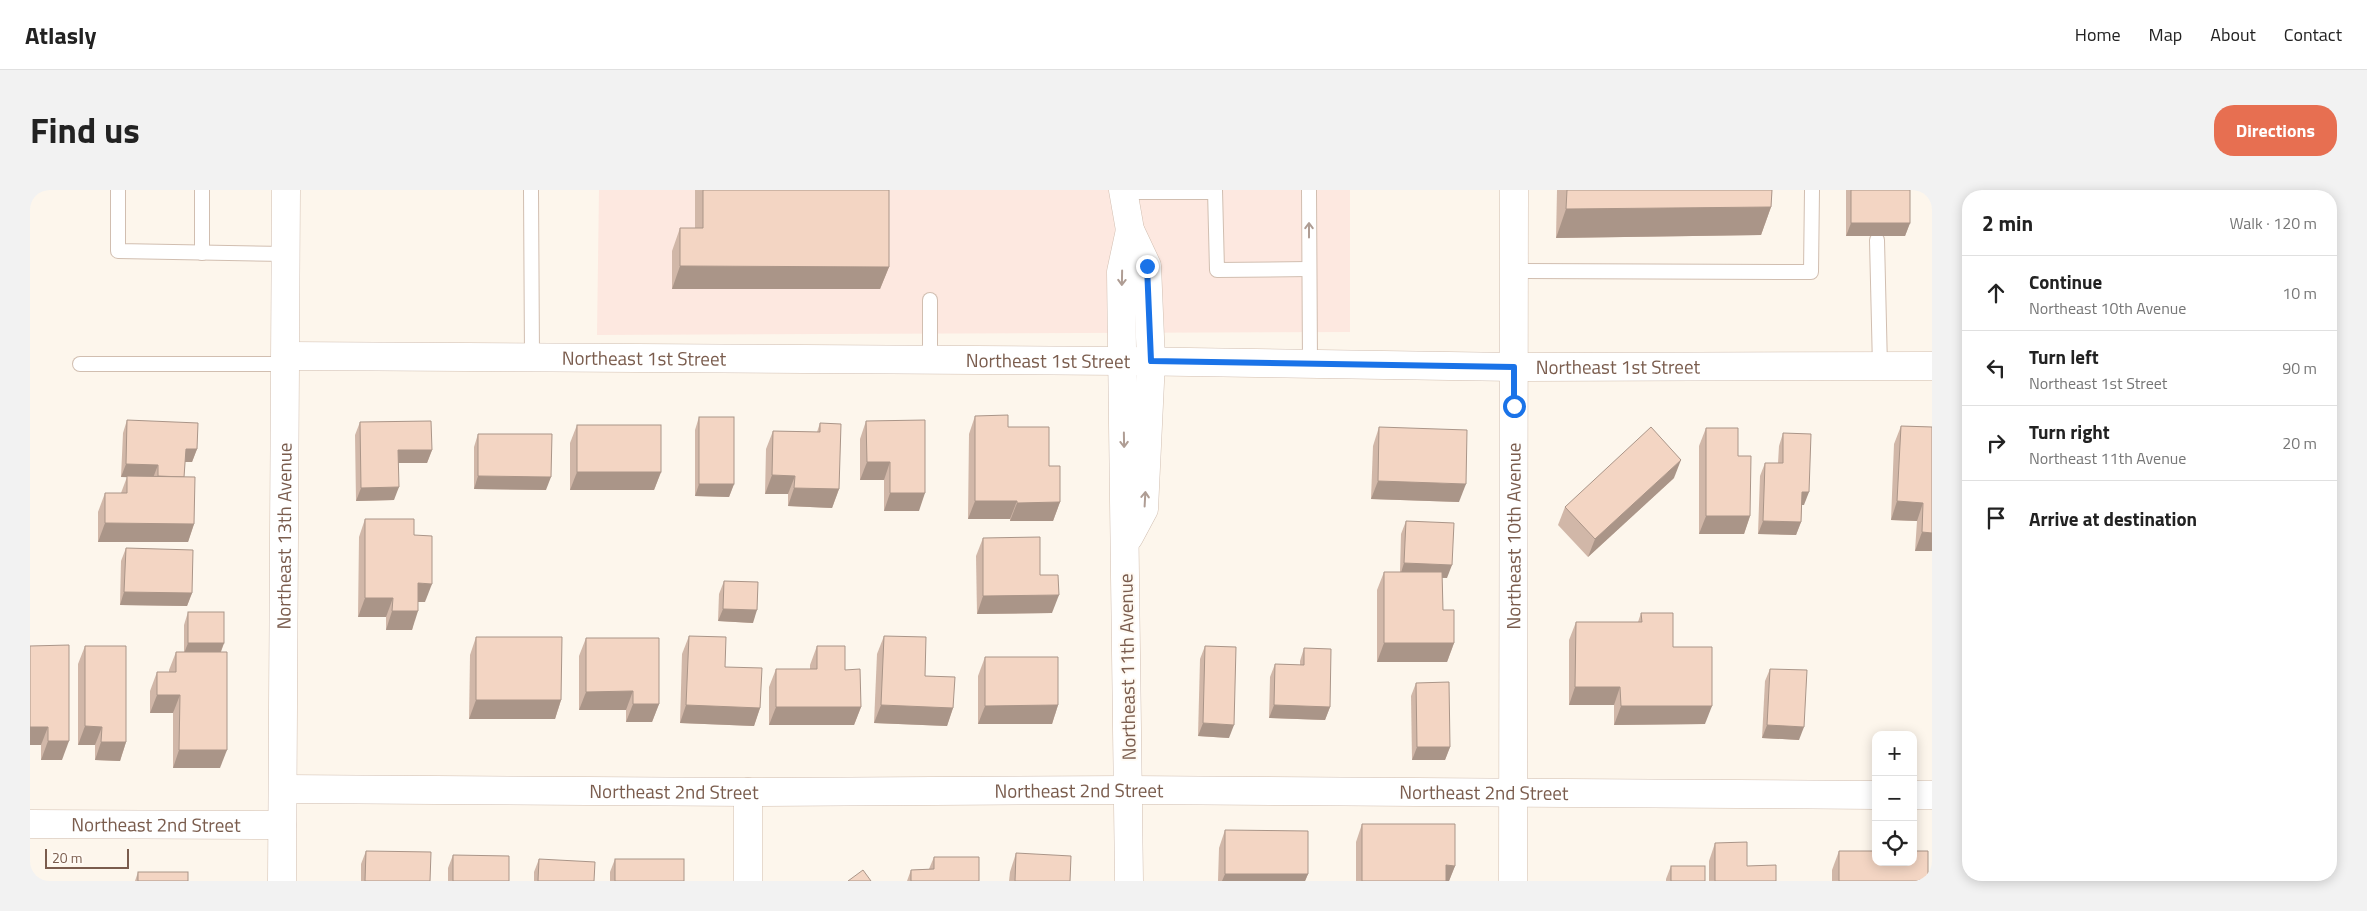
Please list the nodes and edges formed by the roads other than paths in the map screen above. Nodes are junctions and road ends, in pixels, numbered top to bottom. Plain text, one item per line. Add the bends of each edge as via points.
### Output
1 (118, 190) edge
2 (202, 190) edge
3 (286, 190) edge
4 (531, 190) edge
5 (1309, 190) edge
6 (1514, 190) edge
7 (1812, 190) edge
8 (1123, 191) edge
9 (1215, 191) edge
10 (1130, 230) junction
11 (1877, 240) dead end
12 (202, 253) junction
13 (286, 254) junction
14 (1309, 269) junction
15 (1514, 271) junction
16 (930, 300) dead end
17 (532, 358) junction
18 (286, 360) junction
19 (930, 360) junction
20 (1123, 361) junction
21 (1151, 361) junction
22 (80, 364) dead end
23 (1310, 364) junction
24 (1932, 366) edge
25 (1514, 367) junction
26 (1880, 367) junction
27 (1126, 543) junction
28 (283, 789) junction
29 (1129, 790) junction
30 (748, 792) junction
31 (1513, 793) junction
32 (1872, 795) edge
33 (1917, 795) edge
34 (1932, 795) edge
35 (30, 824) edge
36 (282, 825) junction
37 (282, 881) edge
38 (748, 881) edge
39 (1129, 881) edge
40 (1513, 881) edge

1 - 12 lane via 118,251
2 - 12 lane
3 - 13 street, Northeast 13th Avenue
4 - 17 lane
14 -> 5 lane
6 - 15 street, Northeast 10th Avenue
7 - 15 lane via 1811,272
8 - 9 lane
8 - 10 street, Northeast 11th Avenue
9 - 14 lane via 1217,270
10 -> 20 street, Northeast 11th Avenue via 1121,272
10 - 21 street, Northeast 11th Avenue via 1147,266
11 - 26 lane
12 - 13 lane
13 - 18 street, Northeast 13th Avenue
14 - 23 lane
15 - 25 street, Northeast 10th Avenue
16 - 19 lane
17 - 18 street, Northeast 1st Street
17 - 19 street, Northeast 1st Street
18 - 22 lane
18 - 28 street, Northeast 13th Avenue
19 - 20 street, Northeast 1st Street
20 - 21 street, Northeast 1st Street
20 -> 27 street, Northeast 11th Avenue
21 - 23 street, Northeast 1st Street
27 -> 21 street, Northeast 11th Avenue via 1144,509
23 - 25 street, Northeast 1st Street
24 - 26 street, Northeast 1st Street
25 - 26 street, Northeast 1st Street
25 - 31 street, Northeast 10th Avenue
27 - 29 street, Northeast 11th Avenue
28 - 30 street, Northeast 2nd Street
28 - 36 street, Northeast 13th Avenue
29 - 30 street, Northeast 2nd Street
29 - 31 street, Northeast 2nd Street
29 - 39 street, Northeast 11th Avenue
30 - 38 street
31 - 32 street, Northeast 2nd Street
31 - 40 street, Northeast 10th Avenue
33 - 34 street
35 - 36 street, Northeast 2nd Street
36 - 37 street, Northeast 13th Avenue

